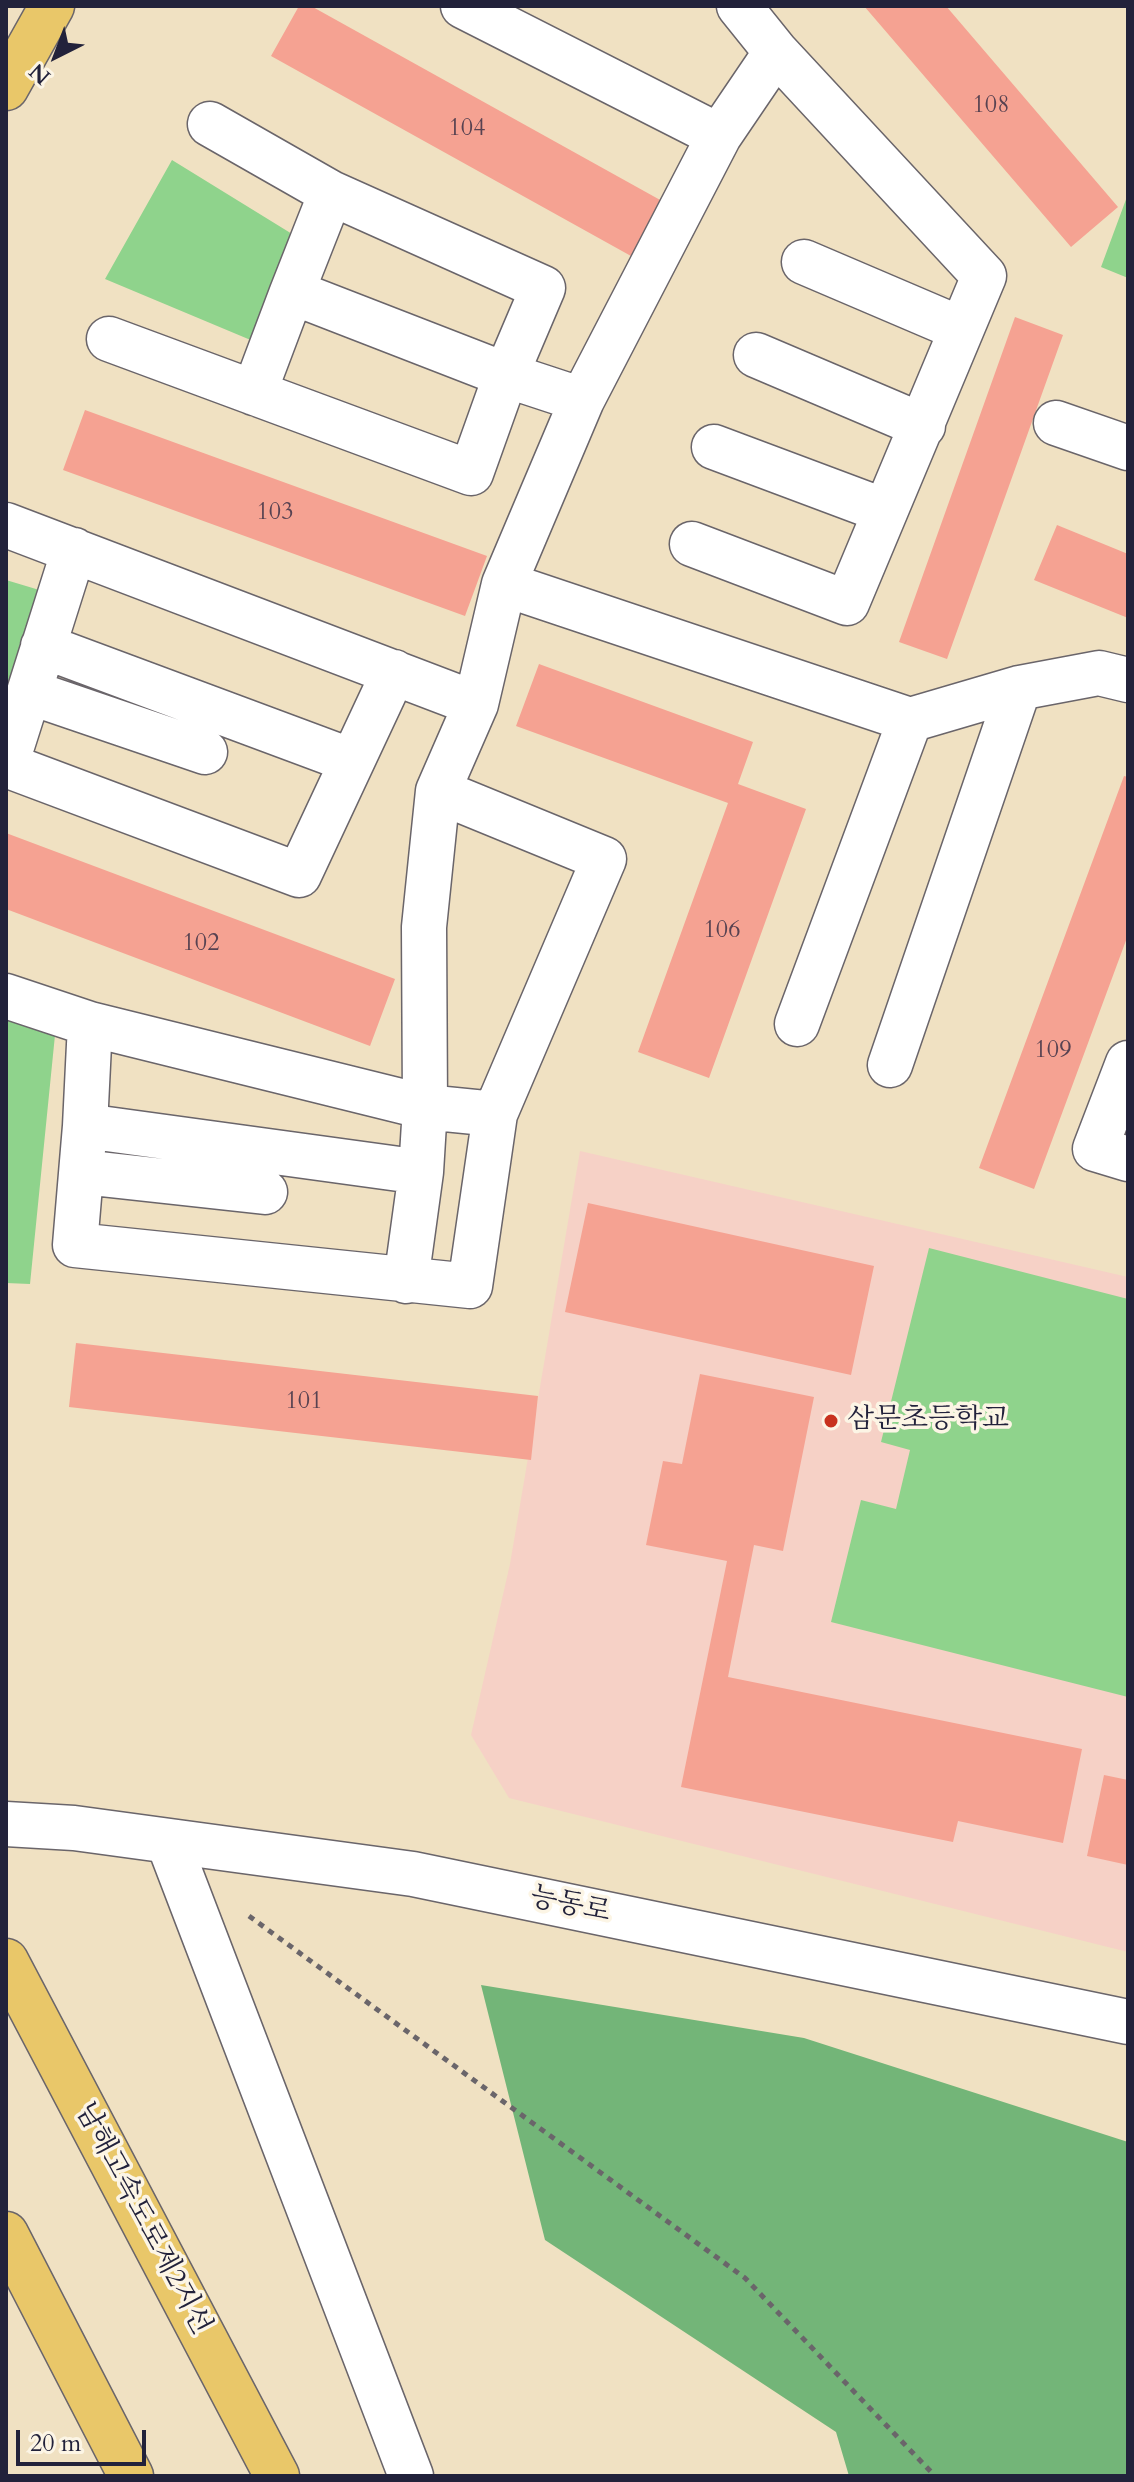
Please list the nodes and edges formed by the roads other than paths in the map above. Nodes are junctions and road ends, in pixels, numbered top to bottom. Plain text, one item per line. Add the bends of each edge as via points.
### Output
1 (21, 6) edge
2 (52, 6) edge
3 (463, 6) edge
4 (739, 6) edge
5 (6, 28) edge
6 (776, 52) junction
7 (6, 88) edge
8 (210, 124) dead end
9 (719, 136) junction
10 (331, 193) junction
11 (804, 262) dead end
12 (292, 292) junction
13 (961, 329) junction
14 (109, 339) dead end
15 (756, 355) dead end
16 (506, 375) junction
17 (254, 393) junction
18 (582, 400) junction
19 (1056, 423) dead end
20 (923, 426) junction
21 (714, 447) dead end
22 (1128, 448) edge
23 (885, 511) junction
24 (6, 525) edge
25 (692, 544) dead end
26 (74, 550) junction
27 (504, 584) junction
28 (43, 646) junction
29 (394, 672) junction
30 (1128, 680) edge
31 (1019, 688) junction
32 (29, 692) junction
33 (476, 704) junction
34 (910, 720) junction
35 (205, 752) dead end
36 (352, 761) junction
37 (438, 791) junction
38 (6, 996) edge
39 (90, 1024) junction
40 (797, 1024) dead end
41 (1128, 1063) edge
42 (890, 1065) dead end
43 (425, 1107) junction
44 (495, 1114) junction
45 (85, 1126) junction
46 (1128, 1159) edge
47 (82, 1172) junction
48 (421, 1172) junction
49 (265, 1192) dead end
50 (406, 1281) junction
51 (6, 1824) edge
52 (168, 1841) junction
53 (6, 1961) edge
54 (1128, 2022) edge
55 (6, 2234) edge
56 (131, 2476) edge
57 (277, 2476) edge
58 (411, 2476) edge

1 - 5 highway
2 - 7 highway
3 - 9 street
4 - 6 street
6 - 9 street
6 - 13 street via 984,276
8 - 10 street
9 - 18 street
10 - 12 street
10 - 16 street via 543,288
11 - 13 street
12 - 16 street
12 - 17 street
13 - 20 street
14 - 17 street
15 - 20 street
16 - 17 street via 471,473
16 - 18 street
18 - 27 street
19 - 22 street
20 - 23 street
21 - 23 street
23 - 25 street via 847,603
24 - 26 street
26 - 28 street
26 - 29 street
27 - 33 street
27 - 34 street
28 - 32 street
28 - 36 street
29 - 33 street
29 - 36 street
30 - 31 street via 1099,673
31 - 34 street
31 - 42 street
32 - 35 street
32 - 36 street via 6,765 299,875
33 - 37 street
34 - 40 street
37 - 43 street via 424,927
37 - 44 street via 604,859
38 - 39 street
39 - 43 street
39 - 45 street
41 - 46 street via 1095,1149
43 - 44 street
43 - 48 street
44 - 50 street via 470,1286
45 - 47 street
45 - 48 street
47 - 49 street
47 - 50 street via 75,1245
48 - 50 street
51 - 52 street, 능동로
52 - 54 street, 능동로 via 413,1874
52 - 58 street
53 - 57 highway, 남해고속도로제2지선
55 - 56 highway

